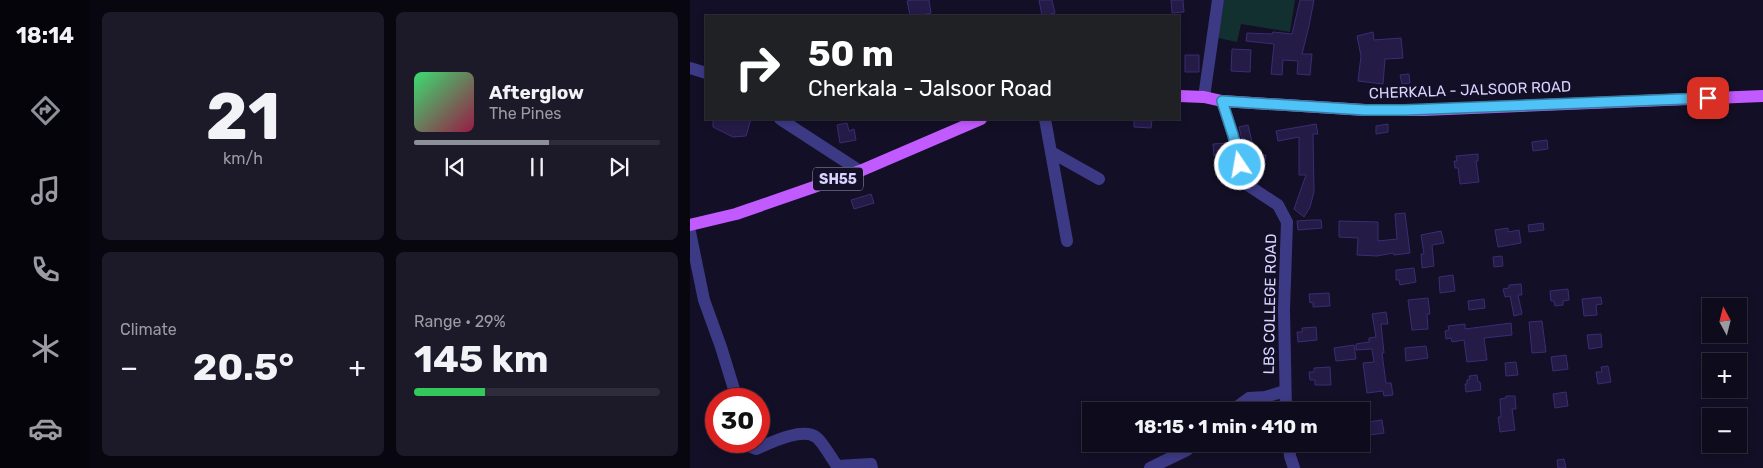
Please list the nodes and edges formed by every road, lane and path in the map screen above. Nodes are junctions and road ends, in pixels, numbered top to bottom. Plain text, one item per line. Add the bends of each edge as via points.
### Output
1 (1218, 0) edge
2 (690, 68) edge
3 (705, 73) edge
4 (1180, 96) edge
5 (1763, 96) edge
6 (1204, 97) junction
7 (1222, 101) junction
8 (782, 120) edge
9 (979, 120) edge
10 (1045, 120) edge
11 (1051, 152) junction
12 (860, 171) junction
13 (1099, 179) dead end
14 (690, 225) edge
15 (690, 232) edge
16 (1068, 241) dead end
17 (734, 388) edge
18 (1285, 391) junction
19 (1243, 402) edge
20 (1286, 402) edge
21 (770, 443) edge
22 (1183, 452) edge
23 (1290, 452) edge
24 (872, 468) edge
25 (1150, 468) edge
26 (1294, 468) edge

1 - 6 street
2 - 3 street
4 - 6 main road, CHERKALA - JALSOOR ROAD
5 - 7 main road, CHERKALA - JALSOOR ROAD via 1413,110
6 - 7 main road, CHERKALA - JALSOOR ROAD
7 - 18 street, LBS COLLEGE ROAD via 1243,182 1278,205 1287,222
8 - 12 street
9 - 12 main road, SH55
10 - 11 street
11 - 13 street
11 - 16 street
12 - 14 main road, SH55 via 736,214
15 - 17 street via 704,300
18 - 19 street
18 - 20 street, LBS COLLEGE ROAD
21 - 24 street via 804,433 816,437 837,466 871,464
22 - 25 street
23 - 26 street

